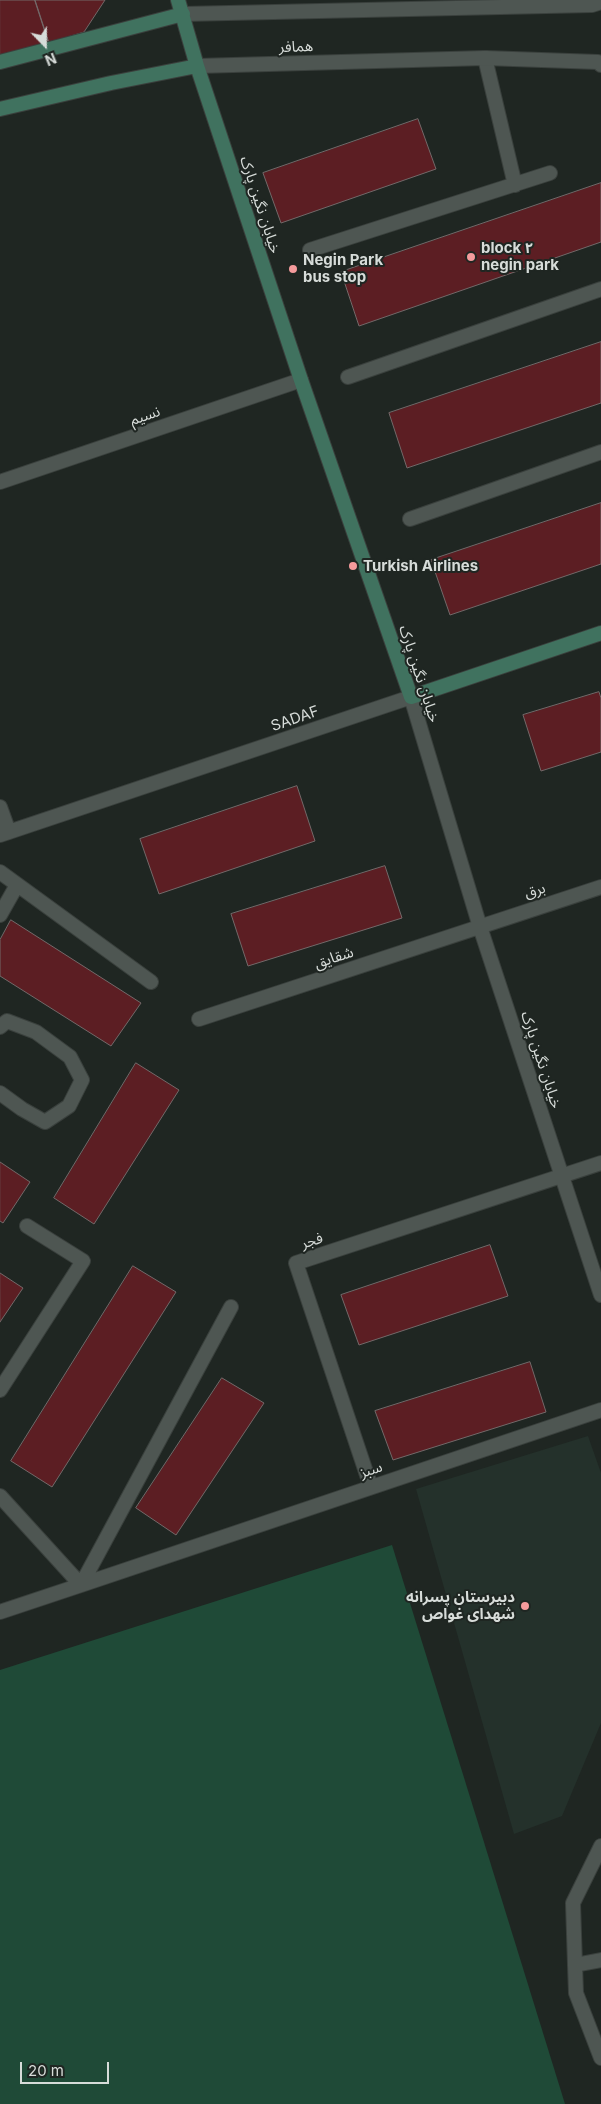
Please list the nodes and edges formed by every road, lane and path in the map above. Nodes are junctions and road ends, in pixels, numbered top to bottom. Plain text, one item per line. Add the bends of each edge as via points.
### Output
1 (178, 0) edge
2 (597, 3) edge
3 (183, 14) junction
4 (485, 58) junction
5 (0, 62) edge
6 (600, 64) edge
7 (197, 66) junction
8 (0, 109) edge
9 (550, 173) dead end
10 (515, 185) junction
11 (310, 250) dead end
12 (601, 289) edge
13 (348, 376) dead end
14 (301, 380) junction
15 (601, 452) edge
16 (0, 482) edge
17 (410, 519) dead end
18 (601, 633) edge
19 (411, 697) junction
20 (0, 807) edge
21 (4, 834) edge
22 (0, 872) edge
23 (17, 885) junction
24 (601, 887) edge
25 (0, 915) edge
26 (480, 927) junction
27 (151, 982) dead end
28 (199, 1019) dead end
29 (0, 1027) edge
30 (0, 1092) edge
31 (601, 1163) edge
32 (563, 1176) junction
33 (26, 1226) dead end
34 (601, 1295) edge
35 (231, 1307) dead end
36 (0, 1390) edge
37 (601, 1410) edge
38 (371, 1487) junction
39 (0, 1496) edge
40 (81, 1585) junction
41 (0, 1612) edge
42 (601, 1846) edge
43 (597, 1861) edge
44 (601, 1960) edge
45 (575, 1965) junction
46 (601, 2058) edge

1 - 3 main road, خیابان نگین پارک
2 - 3 street
3 - 5 main road
3 - 7 main road, خیابان نگین پارک
4 - 6 street, همافر
4 - 7 street, همافر
4 - 10 street
7 - 8 main road, همافر
7 - 14 main road, خیابان نگین پارک
9 - 10 street
10 - 11 street
12 - 13 street
14 - 16 street, نسیم
14 - 19 main road, خیابان نگین پارک
15 - 17 street
18 - 19 main road, SADAF
19 - 21 street, SADAF
19 - 26 street, خیابان نگین پارک
20 - 21 street
22 - 23 street
23 - 25 street
23 - 27 street
24 - 26 street, برق
26 - 28 street, شقایق
26 - 32 street, خیابان نگین پارک
29 - 30 street via 7,1021 36,1032 70,1057 82,1080 69,1106 46,1122
31 - 32 street
32 - 34 street, خیابان نگین پارک
32 - 38 street, فجر via 296,1263
33 - 36 street via 84,1261
35 - 40 street
37 - 38 street, سبز
38 - 40 street, سبز
39 - 40 street
40 - 41 street, سبز
42 - 43 street
43 - 45 street via 573,1902
44 - 45 street
45 - 46 street via 576,1993

